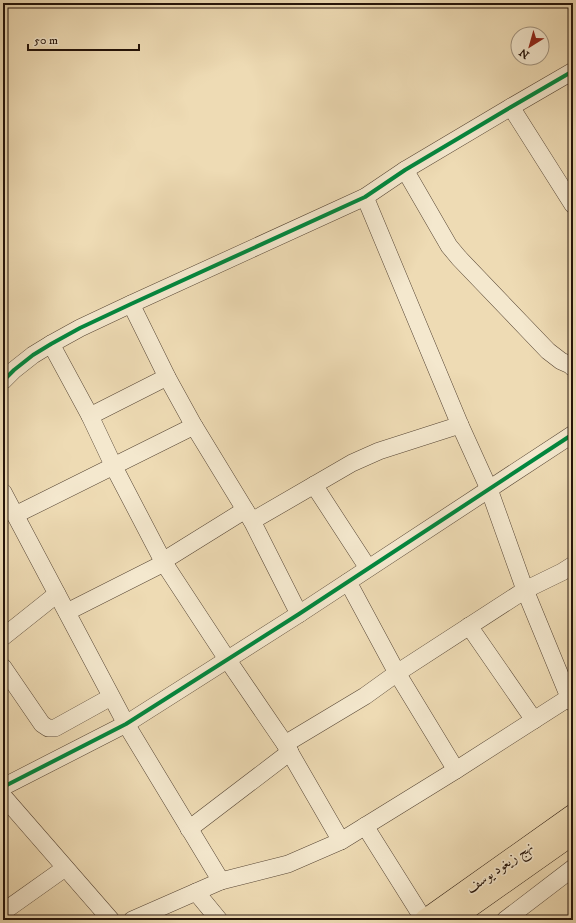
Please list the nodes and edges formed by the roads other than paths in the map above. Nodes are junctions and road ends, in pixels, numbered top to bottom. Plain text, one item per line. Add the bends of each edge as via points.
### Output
1 (573, 71) edge
2 (511, 107) junction
3 (405, 170) junction
4 (365, 197) junction
5 (573, 205) edge
6 (131, 304) junction
7 (51, 344) junction
8 (573, 368) edge
9 (167, 377) junction
10 (3, 381) edge
11 (90, 416) junction
12 (460, 425) junction
13 (194, 426) junction
14 (573, 434) edge
15 (113, 466) junction
16 (314, 485) junction
17 (489, 489) junction
18 (3, 492) edge
19 (15, 515) junction
20 (249, 516) junction
21 (163, 562) junction
22 (573, 565) edge
23 (368, 568) junction
24 (348, 582) junction
25 (525, 590) junction
26 (57, 594) junction
27 (66, 612) junction
28 (299, 614) junction
29 (469, 626) junction
30 (3, 637) edge
31 (227, 659) junction
32 (3, 667) edge
33 (397, 673) junction
34 (111, 697) junction
35 (572, 698) edge
36 (534, 720) junction
37 (126, 724) junction
38 (287, 748) junction
39 (456, 770) junction
40 (3, 787) edge
41 (3, 796) edge
42 (573, 815) edge
43 (365, 826) junction
44 (189, 829) junction
45 (573, 834) edge
46 (341, 841) junction
47 (65, 868) junction
48 (573, 868) edge
49 (221, 880) junction
50 (196, 892) junction
51 (3, 912) edge
52 (428, 919) edge
53 (111, 920) edge
54 (132, 920) edge
55 (219, 920) edge
56 (451, 920) edge
57 (505, 920) edge

1 - 2 street
2 - 3 street
2 - 5 street
3 - 4 street
3 - 8 street via 454,252 555,357
4 - 6 street
4 - 12 street
6 - 7 street
6 - 9 street
7 - 10 street via 33,355
7 - 11 street
9 - 11 street
9 - 13 street
11 - 15 street
12 - 16 street via 379,451
12 - 17 street
13 - 15 street
13 - 20 street
14 - 17 street
15 - 19 street
15 - 21 street
16 - 20 street
16 - 23 street
17 - 23 street
17 - 25 street
18 - 19 street
19 - 26 street
20 - 21 street
20 - 28 street
21 - 27 street
21 - 31 street
22 - 25 street
23 - 24 street
24 - 28 street
24 - 33 street
25 - 29 street
25 - 35 street
26 - 27 street
26 - 30 street
27 - 34 street
28 - 31 street
29 - 33 street
29 - 36 street
31 - 37 street
31 - 38 street
32 - 34 street via 42,724 48,728 55,728
33 - 38 street
33 - 39 street
34 - 37 street
35 - 36 street
36 - 39 street
37 - 40 street
37 - 44 street
38 - 44 street
38 - 46 street
39 - 43 street
41 - 47 street
42 - 52 main road, نهج زيغود يوسف
43 - 46 street
43 - 52 street
44 - 49 street
45 - 56 main road, نهج زيغود يوسف
46 - 49 street via 288,864
47 - 51 street
47 - 53 street
48 - 57 street
49 - 50 street
50 - 54 street
50 - 55 street

